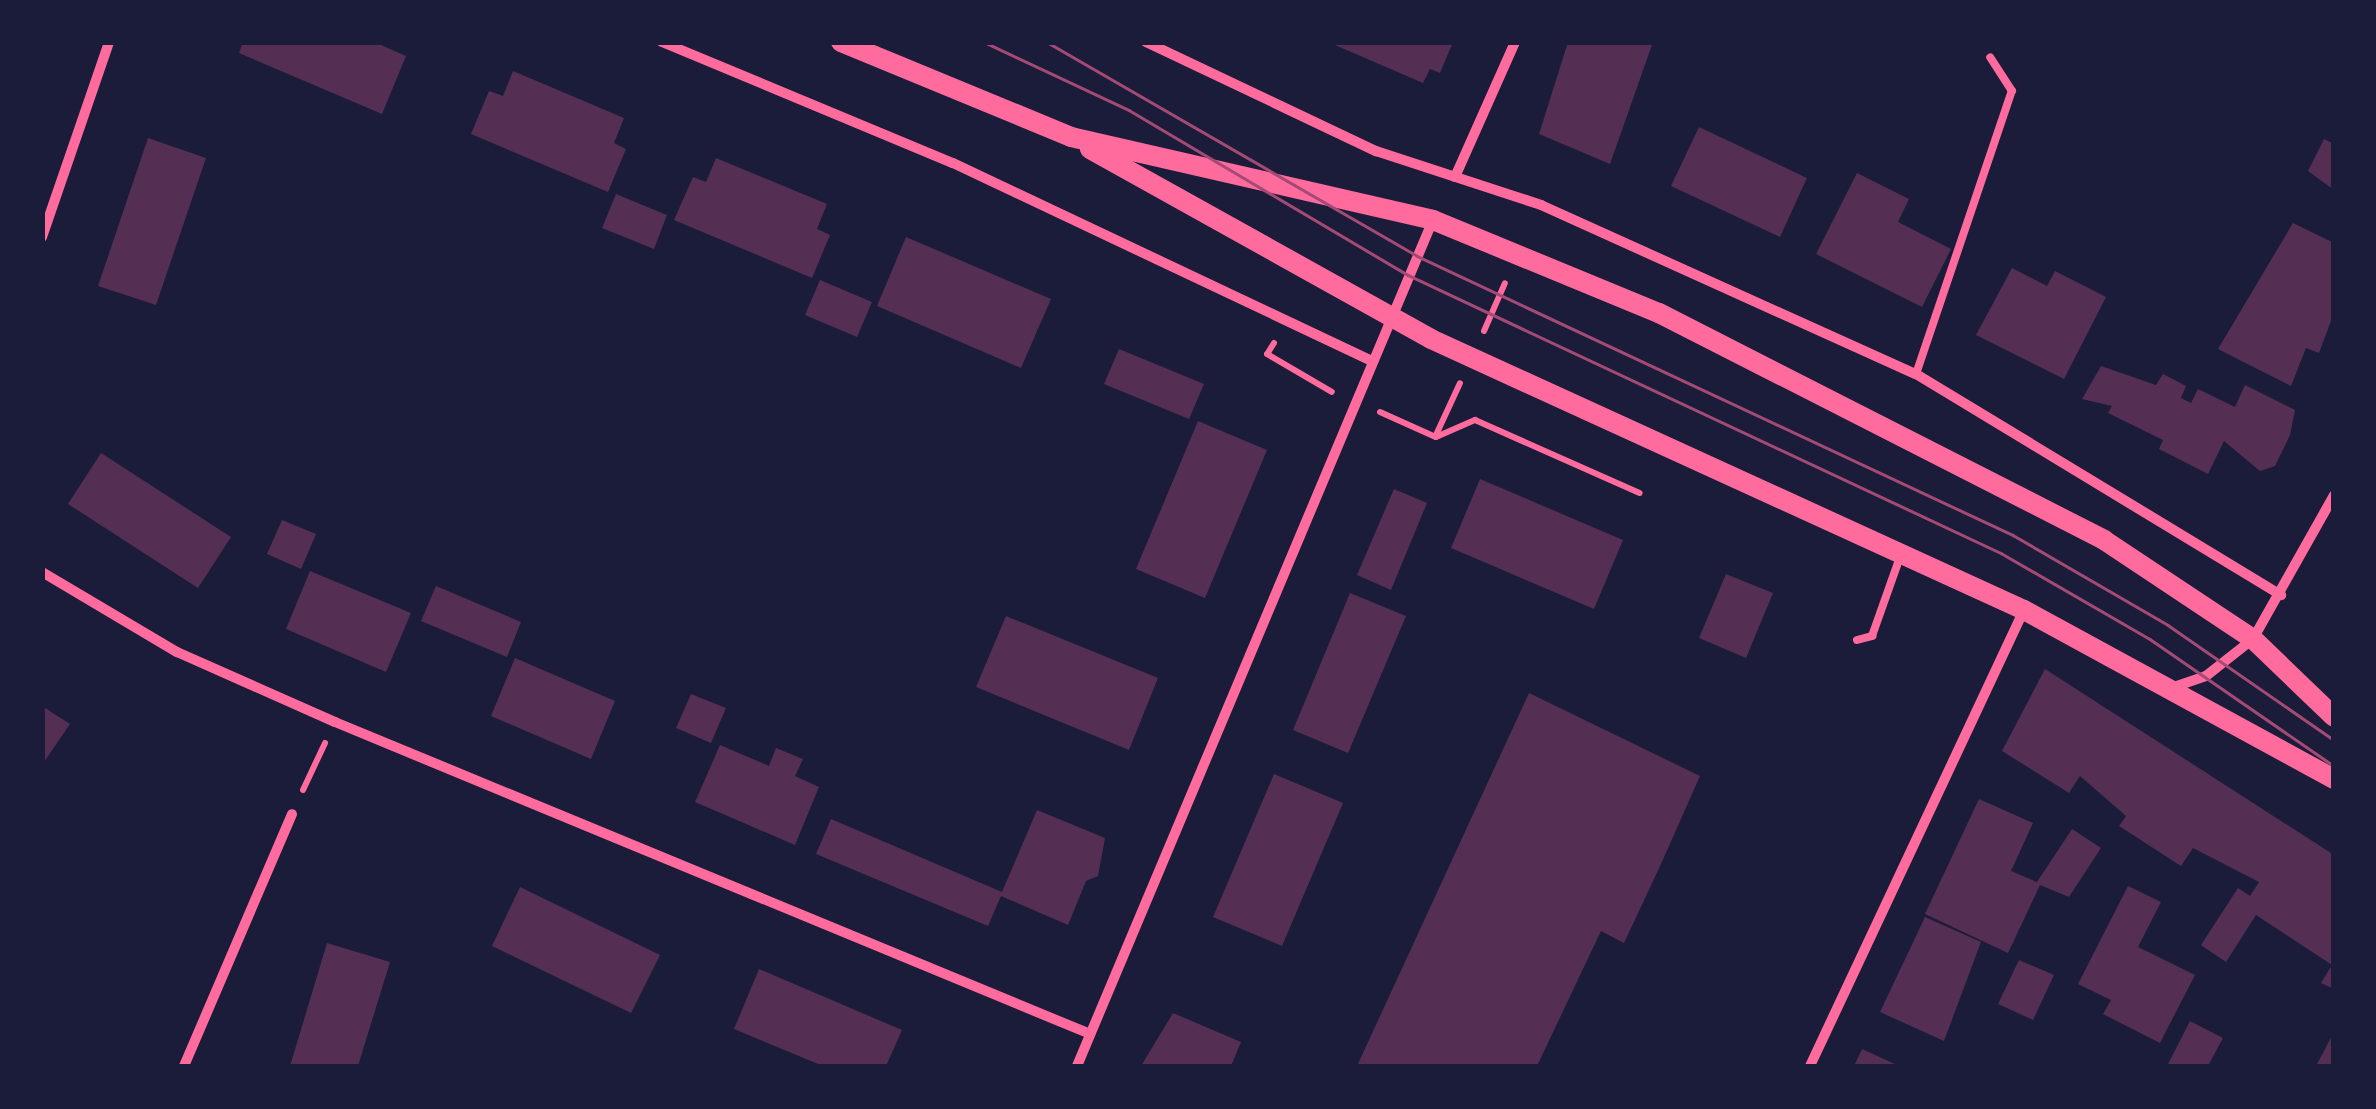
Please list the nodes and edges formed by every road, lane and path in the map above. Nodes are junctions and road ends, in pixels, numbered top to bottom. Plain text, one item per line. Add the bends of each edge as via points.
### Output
1 (109, 42) edge
2 (662, 42) edge
3 (840, 42) edge
4 (1146, 42) edge
5 (1515, 42) edge
6 (1990, 57) dead end
7 (1072, 137) junction
8 (1455, 176) junction
9 (1433, 220) junction
10 (42, 237) edge
11 (1520, 253) junction
12 (1390, 318) junction
13 (1471, 358) junction
14 (1372, 361) junction
15 (1916, 374) junction
16 (1436, 436) dead end
17 (2334, 496) edge
18 (1901, 553) junction
19 (42, 572) edge
20 (2281, 595) junction
21 (2024, 610) junction
22 (2253, 639) junction
23 (1856, 640) dead end
24 (2166, 690) junction
25 (2334, 717) edge
26 (335, 722) junction
27 (2334, 778) edge
28 (292, 814) joint
29 (1090, 1034) junction
30 (184, 1066) edge
31 (1077, 1066) edge
32 (1810, 1066) edge

1 - 10 street
2 - 14 street via 952,163
3 - 7 main road
4 - 8 street via 1376,151
5 - 8 street
6 - 15 lane via 2012,91
7 - 9 main road
7 - 12 main road
8 - 15 street via 1672,260
9 - 11 main road
9 - 12 street
11 - 13 path
11 - 22 main road via 1974,470 2104,540
12 - 13 main road
12 - 14 street
13 - 16 path
13 - 18 main road
14 - 29 street
15 - 20 street
17 - 20 street
18 - 21 main road
18 - 23 lane via 1872,636
19 - 26 street via 177,652
20 - 22 street
21 - 24 main road
21 - 32 street
22 - 24 street via 2206,676
22 - 25 main road
24 - 27 main road
26 - 28 path
26 - 29 street
28 - 30 street
29 - 31 street

